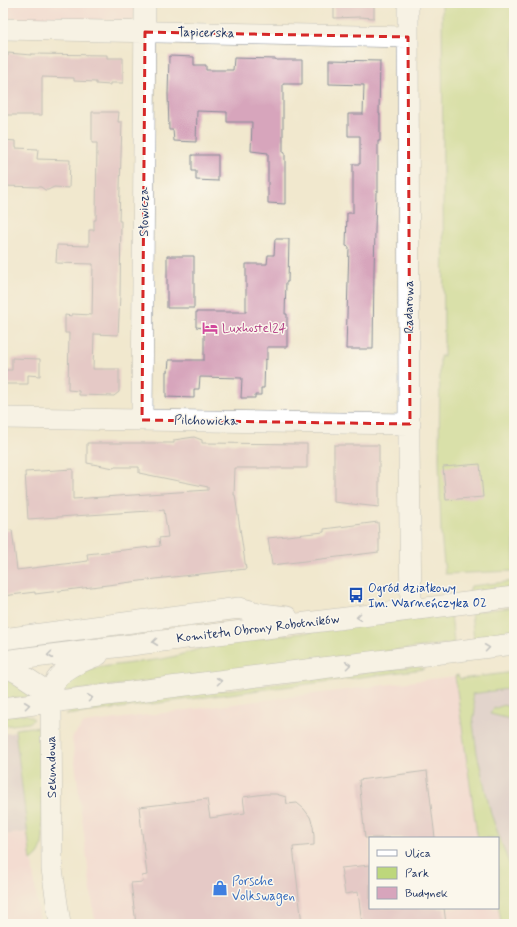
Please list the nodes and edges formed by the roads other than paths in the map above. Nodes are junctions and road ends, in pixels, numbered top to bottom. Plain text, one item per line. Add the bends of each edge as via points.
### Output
1 (145, 3) edge
2 (408, 3) edge
3 (3, 29) edge
4 (145, 32) junction
5 (408, 37) junction
6 (3, 418) edge
7 (142, 420) junction
8 (410, 424) junction
9 (514, 597) edge
10 (411, 610) junction
11 (290, 625) junction
12 (3, 639) edge
13 (514, 644) edge
14 (116, 647) junction
15 (3, 662) edge
16 (3, 665) edge
17 (51, 702) junction
18 (3, 708) edge
19 (60, 924) edge

1 - 4 street, Słowicza
2 - 5 street, Radarowa
3 - 4 street, Tapicerska
4 - 5 street, Tapicerska
4 - 7 street, Słowicza
5 - 8 street, Radarowa
6 - 7 street, Pilchowicka
7 - 8 street, Pilchowicka
8 - 10 street, Radarowa
9 - 10 street, Komitetu Obrony Robotników
10 -> 11 street, Komitetu Obrony Robotników
11 - 12 street via 286,616 262,614 239,608
11 -> 14 street, Komitetu Obrony Robotników
17 -> 13 street
14 -> 15 street, Komitetu Obrony Robotników
14 - 17 street, Sekundowa via 61,674 53,686
16 - 17 street via 40,687
18 -> 17 street
17 - 19 street, Sekundowa via 52,869

